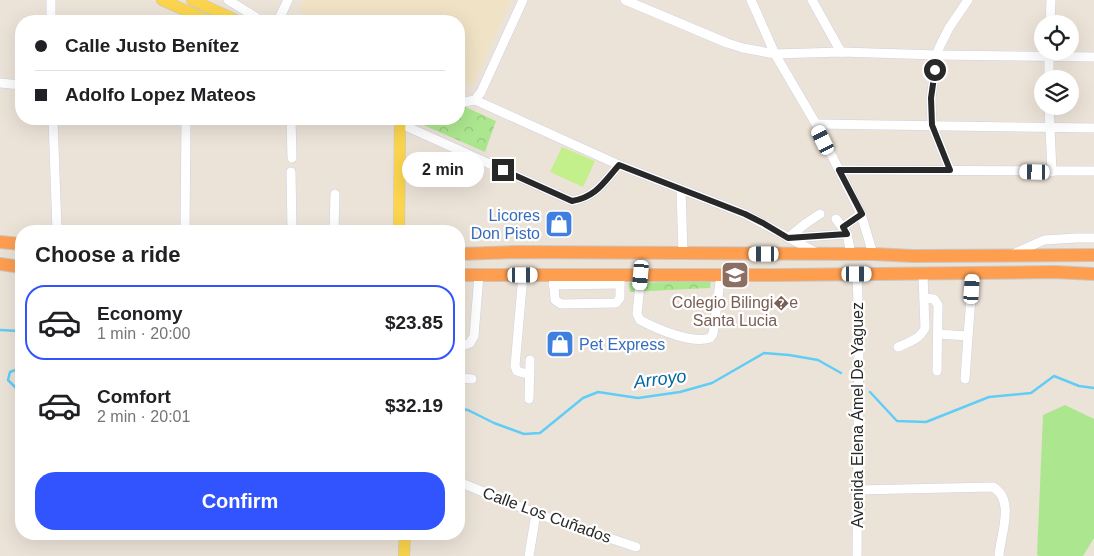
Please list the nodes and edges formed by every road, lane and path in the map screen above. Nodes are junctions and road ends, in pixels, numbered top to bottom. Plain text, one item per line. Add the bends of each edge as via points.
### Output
1 (51, 0) edge
2 (162, 0) edge
3 (228, 0) edge
4 (288, 0) edge
5 (523, 0) edge
6 (625, 0) edge
7 (751, 0) edge
8 (812, 0) edge
9 (968, 0) edge
10 (1051, 0) edge
11 (189, 8) edge
12 (51, 15) edge
13 (200, 15) edge
14 (215, 15) edge
15 (252, 15) edge
16 (281, 15) edge
17 (1050, 15) edge
18 (841, 52) junction
19 (775, 54) junction
20 (1034, 54) edge
21 (937, 55) junction
22 (1079, 56) edge
23 (1094, 57) edge
24 (0, 83) edge
25 (15, 84) edge
26 (475, 100) junction
27 (465, 101) edge
28 (1049, 115) edge
29 (816, 124) junction
30 (53, 125) edge
31 (186, 125) edge
32 (290, 125) edge
33 (397, 125) edge
34 (408, 125) edge
35 (932, 125) junction
36 (1049, 127) junction
37 (1094, 128) edge
38 (292, 158) dead end
39 (619, 165) junction
40 (839, 170) junction
41 (950, 170) junction
42 (291, 172) dead end
43 (1052, 172) junction
44 (1094, 172) edge
45 (681, 190) junction
46 (335, 194) dead end
47 (820, 214) dead end
48 (862, 214) junction
49 (836, 219) dead end
50 (57, 225) edge
51 (185, 225) edge
52 (292, 225) edge
53 (334, 225) edge
54 (399, 225) edge
55 (845, 231) junction
56 (788, 238) junction
57 (1094, 238) edge
58 (0, 242) edge
59 (15, 243) edge
60 (683, 253) junction
61 (465, 254) edge
62 (819, 254) junction
63 (851, 254) junction
64 (873, 254) junction
65 (1013, 254) junction
66 (1094, 255) edge
67 (913, 256) junction
68 (0, 264) edge
69 (15, 266) edge
70 (973, 273) junction
71 (857, 274) junction
72 (923, 274) junction
73 (1094, 274) edge
74 (465, 275) edge
75 (479, 275) junction
76 (523, 275) junction
77 (641, 275) junction
78 (721, 275) junction
79 (620, 279) junction
80 (553, 280) junction
81 (924, 298) junction
82 (938, 334) junction
83 (968, 336) junction
84 (465, 345) edge
85 (898, 347) dead end
86 (530, 360) dead end
87 (937, 371) dead end
88 (530, 375) junction
89 (465, 378) edge
90 (472, 379) dead end
91 (965, 379) dead end
92 (529, 399) dead end
93 (465, 484) edge
94 (857, 490) junction
95 (536, 513) junction
96 (405, 540) edge
97 (636, 547) dead end
98 (404, 556) edge
99 (529, 556) edge
100 (857, 556) edge
101 (999, 556) edge

1 - 12 street
2 - 11 main road
3 - 15 street
4 - 16 street
5 - 26 street
6 - 19 street via 727,43
7 - 19 street
8 - 18 street
9 - 21 street via 949,28
10 - 17 street
11 - 13 main road
11 - 14 main road
18 - 19 street
18 - 21 street
19 - 29 street
20 - 21 street
21 - 35 street via 931,98
22 - 23 street
24 - 25 street
26 - 27 street
26 - 39 street
28 - 36 street
29 - 35 street
29 - 40 street
30 - 50 street
31 - 51 street
32 - 38 street
33 - 54 main road
34 - 39 street via 572,201 593,194
35 - 36 street
35 - 41 street
36 - 37 street
36 - 43 street
39 - 45 street
40 - 41 street
40 - 48 street
41 - 43 street
42 - 52 street
43 - 44 street
45 - 56 street via 745,214
45 - 60 street
46 - 53 street
47 - 56 street
48 - 55 street
48 - 64 street
49 - 55 street
55 - 56 street
55 - 63 street
56 - 62 street
57 - 65 street via 1044,240
58 - 59 highway
60 - 61 highway
60 - 62 highway
62 - 63 highway
63 - 64 highway
64 - 67 highway
65 - 66 highway
65 - 67 highway
67 - 72 highway
68 - 69 highway
70 - 72 highway
70 - 73 highway
70 - 83 street
71 - 72 highway
71 - 78 highway
71 - 94 street, Avenida Elena Ámel De Yaguez
72 - 81 street
74 - 75 highway
75 - 76 highway
75 - 84 street via 474,336
76 - 80 highway
76 - 88 street via 515,366 517,371
77 - 78 highway
77 - 78 street via 637,314 640,320 682,338 706,339 713,334
77 - 79 highway
79 - 80 highway
79 - 80 street via 619,300 613,304 558,304 554,298
81 - 82 street via 937,302
81 - 85 street via 925,328 922,335
82 - 83 street
82 - 87 street
83 - 91 street
86 - 88 street
88 - 92 street
89 - 90 street
93 - 95 street, Calle Los Cuñados
94 - 100 street, Avenida Elena Ámel De Yaguez
94 - 101 street via 993,487 1002,494 1004,508
95 - 97 street, Calle Los Cuñados
95 - 99 street
96 - 98 main road

